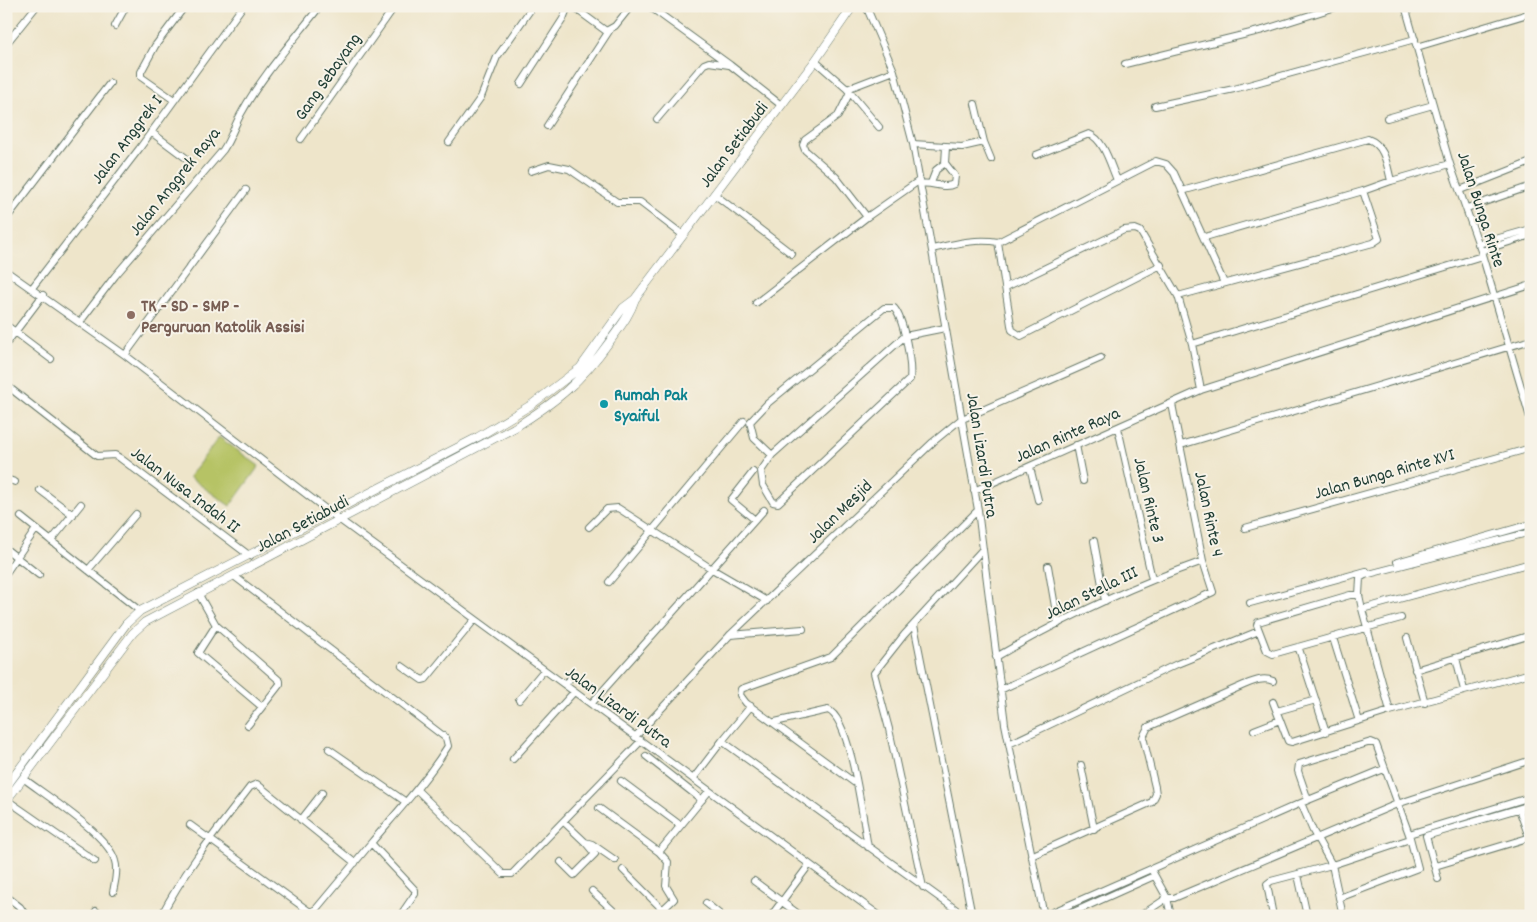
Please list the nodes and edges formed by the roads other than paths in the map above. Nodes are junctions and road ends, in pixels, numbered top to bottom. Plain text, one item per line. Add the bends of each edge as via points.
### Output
1 (126, 6) edge
2 (243, 6) edge
3 (320, 6) edge
4 (395, 6) edge
5 (533, 6) edge
6 (568, 6) edge
7 (572, 6) edge
8 (631, 6) edge
9 (648, 6) edge
10 (854, 6) edge
11 (866, 6) edge
12 (1340, 6) edge
13 (1405, 6) edge
14 (35, 8) dead end
15 (182, 8) edge
16 (1531, 13) edge
17 (115, 26) dead end
18 (609, 31) junction
19 (1415, 39) junction
20 (6, 44) edge
21 (1417, 47) junction
22 (815, 61) junction
23 (1125, 64) dead end
24 (730, 65) junction
25 (894, 71) junction
26 (110, 83) dead end
27 (521, 84) dead end
28 (849, 90) junction
29 (174, 100) junction
30 (975, 104) dead end
31 (781, 105) junction
32 (1434, 105) junction
33 (1155, 106) dead end
34 (1387, 118) dead end
35 (657, 119) dead end
36 (547, 126) dead end
37 (879, 127) dead end
38 (151, 132) junction
39 (301, 139) dead end
40 (449, 142) dead end
41 (984, 142) junction
42 (913, 144) junction
43 (946, 147) junction
44 (1036, 155) dead end
45 (186, 158) dead end
46 (1531, 158) edge
47 (990, 159) dead end
48 (1531, 162) edge
49 (945, 163) junction
50 (1450, 164) junction
51 (531, 171) dead end
52 (1117, 180) junction
53 (1391, 180) junction
54 (920, 182) junction
55 (931, 183) junction
56 (1531, 186) edge
57 (246, 190) dead end
58 (1460, 190) junction
59 (1182, 191) junction
60 (1363, 191) junction
61 (714, 194) junction
62 (1466, 208) junction
63 (866, 216) junction
64 (6, 219) edge
65 (1531, 229) edge
66 (683, 235) junction
67 (1531, 235) edge
68 (1205, 237) junction
69 (998, 242) junction
70 (932, 249) junction
71 (1480, 251) junction
72 (792, 254) dead end
73 (1161, 265) junction
74 (6, 271) edge
75 (1224, 283) junction
76 (1531, 285) edge
77 (1006, 286) junction
78 (32, 288) junction
79 (42, 294) junction
80 (1178, 296) junction
81 (1494, 298) junction
82 (635, 299) junction
83 (756, 303) dead end
84 (80, 322) junction
85 (6, 325) edge
86 (945, 328) junction
87 (15, 332) junction
88 (905, 336) junction
89 (1531, 340) edge
90 (6, 344) edge
91 (1192, 344) junction
92 (1510, 347) junction
93 (125, 355) junction
94 (1101, 358) dead end
95 (51, 359) dead end
96 (6, 385) edge
97 (1201, 390) junction
98 (1172, 404) junction
99 (960, 420) junction
100 (744, 421) dead end
101 (1531, 421) edge
102 (1118, 428) junction
103 (1076, 445) junction
104 (1180, 445) junction
105 (1531, 448) edge
106 (772, 455) junction
107 (1030, 467) junction
108 (753, 472) dead end
109 (6, 479) edge
110 (1083, 481) dead end
111 (15, 482) dead end
112 (40, 490) dead end
113 (974, 491) junction
114 (1038, 500) dead end
115 (81, 504) dead end
116 (764, 510) dead end
117 (978, 510) junction
118 (136, 514) dead end
119 (332, 514) junction
120 (73, 515) junction
121 (21, 517) dead end
122 (340, 520) junction
123 (755, 520) junction
124 (1531, 524) edge
125 (590, 528) dead end
126 (1245, 528) dead end
127 (36, 529) junction
128 (653, 532) junction
129 (1531, 532) edge
130 (51, 541) junction
131 (1094, 541) dead end
132 (6, 549) edge
133 (982, 550) junction
134 (250, 556) junction
135 (17, 558) junction
136 (1203, 561) junction
137 (1531, 564) edge
138 (1048, 566) dead end
139 (712, 569) junction
140 (88, 570) junction
141 (6, 573) edge
142 (39, 575) dead end
143 (234, 576) junction
144 (1152, 579) junction
145 (609, 582) dead end
146 (198, 593) junction
147 (1359, 595) junction
148 (767, 600) junction
149 (1105, 601) junction
150 (1250, 603) dead end
151 (1362, 609) junction
152 (140, 611) junction
153 (1401, 618) dead end
154 (475, 619) junction
155 (914, 624) junction
156 (1058, 624) junction
157 (216, 625) junction
158 (1367, 628) junction
159 (803, 629) dead end
160 (1259, 631) junction
161 (730, 635) junction
162 (1531, 635) edge
163 (1333, 638) junction
164 (1407, 638) dead end
165 (1299, 648) junction
166 (996, 657) junction
167 (1456, 658) junction
168 (402, 666) dead end
169 (544, 670) junction
170 (1416, 670) junction
171 (1531, 673) edge
172 (572, 676) dead end
173 (1273, 681) dead end
174 (565, 685) junction
175 (1000, 690) junction
176 (1464, 690) junction
177 (574, 692) junction
178 (519, 700) dead end
179 (1316, 700) junction
180 (1273, 702) dead end
181 (1424, 703) junction
182 (591, 704) junction
183 (750, 706) junction
184 (262, 707) junction
185 (1277, 711) junction
186 (1390, 711) junction
187 (1280, 720) junction
188 (1359, 721) junction
189 (775, 722) junction
190 (248, 725) dead end
191 (1254, 730) dead end
192 (1326, 732) junction
193 (635, 737) junction
194 (641, 741) junction
195 (722, 741) junction
196 (1009, 744) junction
197 (329, 749) dead end
198 (646, 756) dead end
199 (513, 759) dead end
200 (1530, 761) edge
201 (1081, 765) dead end
202 (1384, 769) junction
203 (23, 778) junction
204 (693, 779) junction
205 (621, 781) dead end
206 (855, 782) junction
207 (6, 787) edge
208 (417, 790) junction
209 (709, 791) junction
210 (322, 793) dead end
211 (1531, 797) edge
212 (702, 800) junction
213 (1308, 800) junction
214 (7, 801) edge
215 (406, 802) junction
216 (1301, 803) junction
217 (1397, 804) junction
218 (1531, 805) edge
219 (599, 808) dead end
220 (1519, 808) junction
221 (301, 820) junction
222 (564, 822) junction
223 (190, 825) dead end
224 (680, 825) junction
225 (1094, 829) junction
226 (1316, 836) junction
227 (1410, 836) junction
228 (1530, 837) edge
229 (209, 838) junction
230 (585, 842) junction
231 (371, 843) junction
232 (868, 847) junction
233 (659, 852) junction
234 (1030, 856) junction
235 (614, 860) dead end
236 (95, 861) dead end
237 (354, 862) junction
238 (561, 862) dead end
239 (809, 865) junction
240 (1332, 865) junction
241 (1435, 866) junction
242 (623, 870) dead end
243 (1153, 872) junction
244 (1298, 875) junction
245 (1438, 879) dead end
246 (754, 881) dead end
247 (923, 887) junction
248 (592, 891) dead end
249 (113, 892) dead end
250 (6, 896) edge
251 (1339, 898) junction
252 (1077, 900) junction
253 (782, 902) junction
254 (706, 903) dead end
255 (1170, 907) edge
256 (1079, 909) junction
257 (663, 910) junction
258 (26, 916) edge
259 (161, 916) edge
260 (400, 916) edge
261 (619, 916) edge
262 (656, 916) edge
263 (722, 916) edge
264 (771, 916) edge
265 (801, 916) edge
266 (880, 916) edge
267 (965, 916) edge
268 (972, 916) edge
269 (1044, 916) edge
270 (1066, 916) edge
271 (1140, 916) edge
272 (1272, 916) edge
273 (1307, 916) edge
274 (1343, 916) edge

1 - 17 street
2 - 29 street, Jalan Anggrek I
3 - 84 street, Jalan Anggrek Raya via 263,80 223,150
4 - 39 street, Gang Sebayang
5 - 40 street via 497,57 481,97
6 - 27 street
7 - 18 street
8 - 18 street
9 - 24 street
10 - 22 main road, Jalan Setiabudi
11 - 25 street, Jalan Lizardi Putra
12 - 23 street via 1263,30
13 - 19 street, Jalan Bunga Rinte
14 - 20 street
15 - 29 street via 141,72 141,77
16 - 21 street
18 - 36 street
19 - 21 street, Jalan Bunga Rinte
19 - 33 street via 1234,89
21 - 32 street, Jalan Bunga Rinte
22 - 28 street
22 - 31 main road, Jalan Setiabudi
24 - 31 street
24 - 35 street via 704,64
25 - 28 street
25 - 42 street, Jalan Lizardi Putra
26 - 64 street
28 - 37 street
28 - 63 street via 838,116 802,145 836,177
29 - 38 street, Jalan Anggrek I
30 - 41 street
31 - 61 main road, Jalan Setiabudi
32 - 34 street
32 - 50 street, Jalan Bunga Rinte
38 - 45 street
38 - 78 street, Jalan Anggrek I
41 - 43 street
41 - 47 street
42 - 43 street
42 - 54 street, Jalan Lizardi Putra
43 - 49 street
44 - 52 street via 1089,134 1103,148
46 - 48 street
48 - 58 street
49 - 55 street via 936,170
49 - 55 street via 955,176 954,184 947,187
50 - 53 street
50 - 58 street, Jalan Bunga Rinte
51 - 66 street via 549,165 569,169 617,202 640,202
52 - 59 street via 1156,161 1169,167
52 - 69 street
53 - 59 street via 1382,150 1368,138
53 - 60 street
54 - 55 street
54 - 63 street
54 - 70 street, Jalan Lizardi Putra
56 - 62 street
57 - 93 street
58 - 62 street, Jalan Bunga Rinte
59 - 68 street
60 - 68 street
60 - 75 street via 1376,226 1377,241
61 - 66 main road, Jalan Setiabudi
61 - 72 street
62 - 71 street, Jalan Bunga Rinte
63 - 83 street
65 - 71 street
66 - 82 main road, Jalan Setiabudi
67 - 71 street
68 - 75 street
69 - 70 street via 963,242
69 - 77 street
70 - 86 street, Jalan Lizardi Putra
71 - 81 street, Jalan Bunga Rinte
71 - 91 street
73 - 77 street via 1140,231 1130,229
73 - 77 street via 1021,336 1012,330
73 - 80 street
74 - 78 street
75 - 80 street
76 - 81 street, Jalan Rinte Raya
78 - 79 street
79 - 84 street
79 - 87 street
80 - 91 street
81 - 92 street, Jalan Bunga Rinte
81 - 97 street, Jalan Rinte Raya
82 - 119 main road, Jalan Setiabudi via 623,308 585,363 552,391 478,437
82 - 122 main road, Jalan Setiabudi via 630,313 589,371 549,406 514,428
84 - 93 street
85 - 87 street
86 - 88 street
86 - 99 street, Jalan Lizardi Putra
87 - 90 street
87 - 95 street
88 - 106 street
88 - 106 street via 896,311 884,308 768,403 750,422 754,438
88 - 106 street via 910,379 776,504 766,492 761,473
89 - 92 street
91 - 97 street
92 - 101 street, Jalan Bunga Rinte
92 - 104 street
93 - 119 street
94 - 99 street, Jalan Mesjid
96 - 134 street, Jalan Nusa Indah II via 98,456 115,455 120,458
97 - 98 street, Jalan Rinte Raya
98 - 102 street, Jalan Rinte Raya
98 - 104 street, Jalan Rinte 4
99 - 113 street, Jalan Lizardi Putra
99 - 148 street, Jalan Mesjid
100 - 128 street
102 - 103 street, Jalan Rinte Raya
102 - 144 street, Jalan Rinte 3
103 - 107 street, Jalan Rinte Raya
103 - 110 street
104 - 136 street, Jalan Rinte 4
105 - 126 street, Jalan Bunga Rinte XVI
107 - 113 street, Jalan Rinte Raya
107 - 114 street
108 - 123 street via 731,500
109 - 111 street
112 - 120 street
113 - 117 street, Jalan Lizardi Putra
115 - 120 street
116 - 123 street
117 - 133 street, Jalan Lizardi Putra
117 - 183 street via 831,657 743,688 740,696
118 - 140 street
119 - 122 street
119 - 134 main road, Jalan Setiabudi
120 - 130 street
121 - 127 street
122 - 143 main road, Jalan Setiabudi
122 - 154 street, Jalan Lizardi Putra
123 - 139 street
124 - 150 street
125 - 128 street via 607,509 614,507
127 - 130 street
127 - 135 street
128 - 139 street
128 - 145 street
129 - 147 street via 1365,575 1360,578
130 - 140 street
131 - 149 street
132 - 135 street
133 - 155 street
133 - 166 street, Jalan Lizardi Putra
134 - 152 main road, Jalan Setiabudi
135 - 141 street
135 - 142 street
136 - 144 street, Jalan Stella III
136 - 175 street, Jalan Rinte 4 via 1213,592
137 - 151 street
138 - 156 street
139 - 148 street
139 - 182 street
140 - 152 street
143 - 146 main road, Jalan Setiabudi
143 - 208 street via 446,738 448,746
144 - 149 street, Jalan Stella III
146 - 157 street
146 - 203 main road, Jalan Setiabudi via 145,622 133,633
147 - 151 street
147 - 160 street via 1263,620 1257,625
148 - 161 street, Jalan Mesjid
149 - 156 street, Jalan Stella III
151 - 158 street
152 - 207 main road, Jalan Setiabudi via 126,624
153 - 158 street
154 - 168 street via 426,679 422,680
154 - 169 street, Jalan Lizardi Putra
155 - 247 street via 874,674
155 - 268 street
156 - 166 street, Jalan Stella III
157 - 184 street via 198,653
157 - 184 street via 280,681
158 - 163 street
158 - 186 street
159 - 161 street
160 - 165 street via 1270,654
160 - 196 street via 1177,664
161 - 193 street, Jalan Mesjid
162 - 167 street
163 - 165 street
163 - 188 street
164 - 170 street
165 - 179 street
166 - 175 street, Jalan Lizardi Putra
167 - 170 street
167 - 176 street
169 - 174 street, Jalan Lizardi Putra
169 - 178 street
170 - 181 street
171 - 176 street
172 - 174 street
173 - 225 street via 1258,680 1244,685 1148,727 1144,737 1155,798
174 - 177 street, Jalan Lizardi Putra
175 - 196 street, Jalan Lizardi Putra
176 - 181 street
177 - 182 street, Jalan Lizardi Putra
177 - 199 street
179 - 185 street
179 - 192 street
180 - 185 street
181 - 186 street
182 - 193 street, Jalan Lizardi Putra
183 - 189 street
183 - 195 street
184 - 190 street
185 - 187 street
186 - 188 street
187 - 191 street
187 - 192 street via 1290,742
188 - 192 street
189 - 206 street
189 - 206 street via 832,711 843,728
193 - 194 street, Jalan Lizardi Putra
194 - 204 street, Jalan Lizardi Putra
194 - 222 street
195 - 204 street
195 - 232 street
196 - 234 street, Jalan Lizardi Putra
197 - 215 street
198 - 212 street
200 - 217 street
201 - 225 street
202 - 213 street
202 - 213 street via 1376,744 1371,742 1299,764 1298,771
202 - 217 street
203 - 214 main road, Jalan Setiabudi
203 - 249 street via 86,826 111,851 116,868
204 - 209 street, Jalan Lizardi Putra
205 - 224 street
206 - 232 street
208 - 215 street
208 - 222 street via 470,844 507,875 518,871
209 - 212 street
209 - 239 street, Jalan Lizardi Putra
210 - 221 street
211 - 227 street
212 - 224 street
213 - 216 street
214 - 236 street
215 - 231 street
216 - 226 street
216 - 243 street
217 - 226 street
217 - 227 street
218 - 220 street
219 - 233 street
220 - 228 street
220 - 241 street via 1426,836
221 - 229 street via 257,784 250,787
221 - 237 street
222 - 230 street
223 - 229 street
224 - 233 street
225 - 234 street
226 - 240 street
226 - 255 street via 1178,897
227 - 240 street
227 - 251 street via 1418,863 1416,870
228 - 241 street
229 - 237 street via 310,912 316,909
229 - 259 street
230 - 235 street
230 - 238 street via 595,854 574,875
231 - 237 street
231 - 260 street via 415,890
232 - 247 street
233 - 257 street via 668,862 666,886 674,899
234 - 269 street, Jalan Lizardi Putra
239 - 253 street
239 - 266 street, Jalan Lizardi Putra
240 - 244 street
240 - 251 street
241 - 245 street
242 - 257 street
243 - 252 street
243 - 255 street
243 - 256 street
244 - 272 street via 1267,884
244 - 273 street
246 - 253 street
247 - 267 street
248 - 261 street
250 - 258 street
251 - 274 street
252 - 256 street
252 - 269 street
253 - 264 street
253 - 265 street
254 - 263 street
255 - 271 street
256 - 270 street
257 - 262 street

